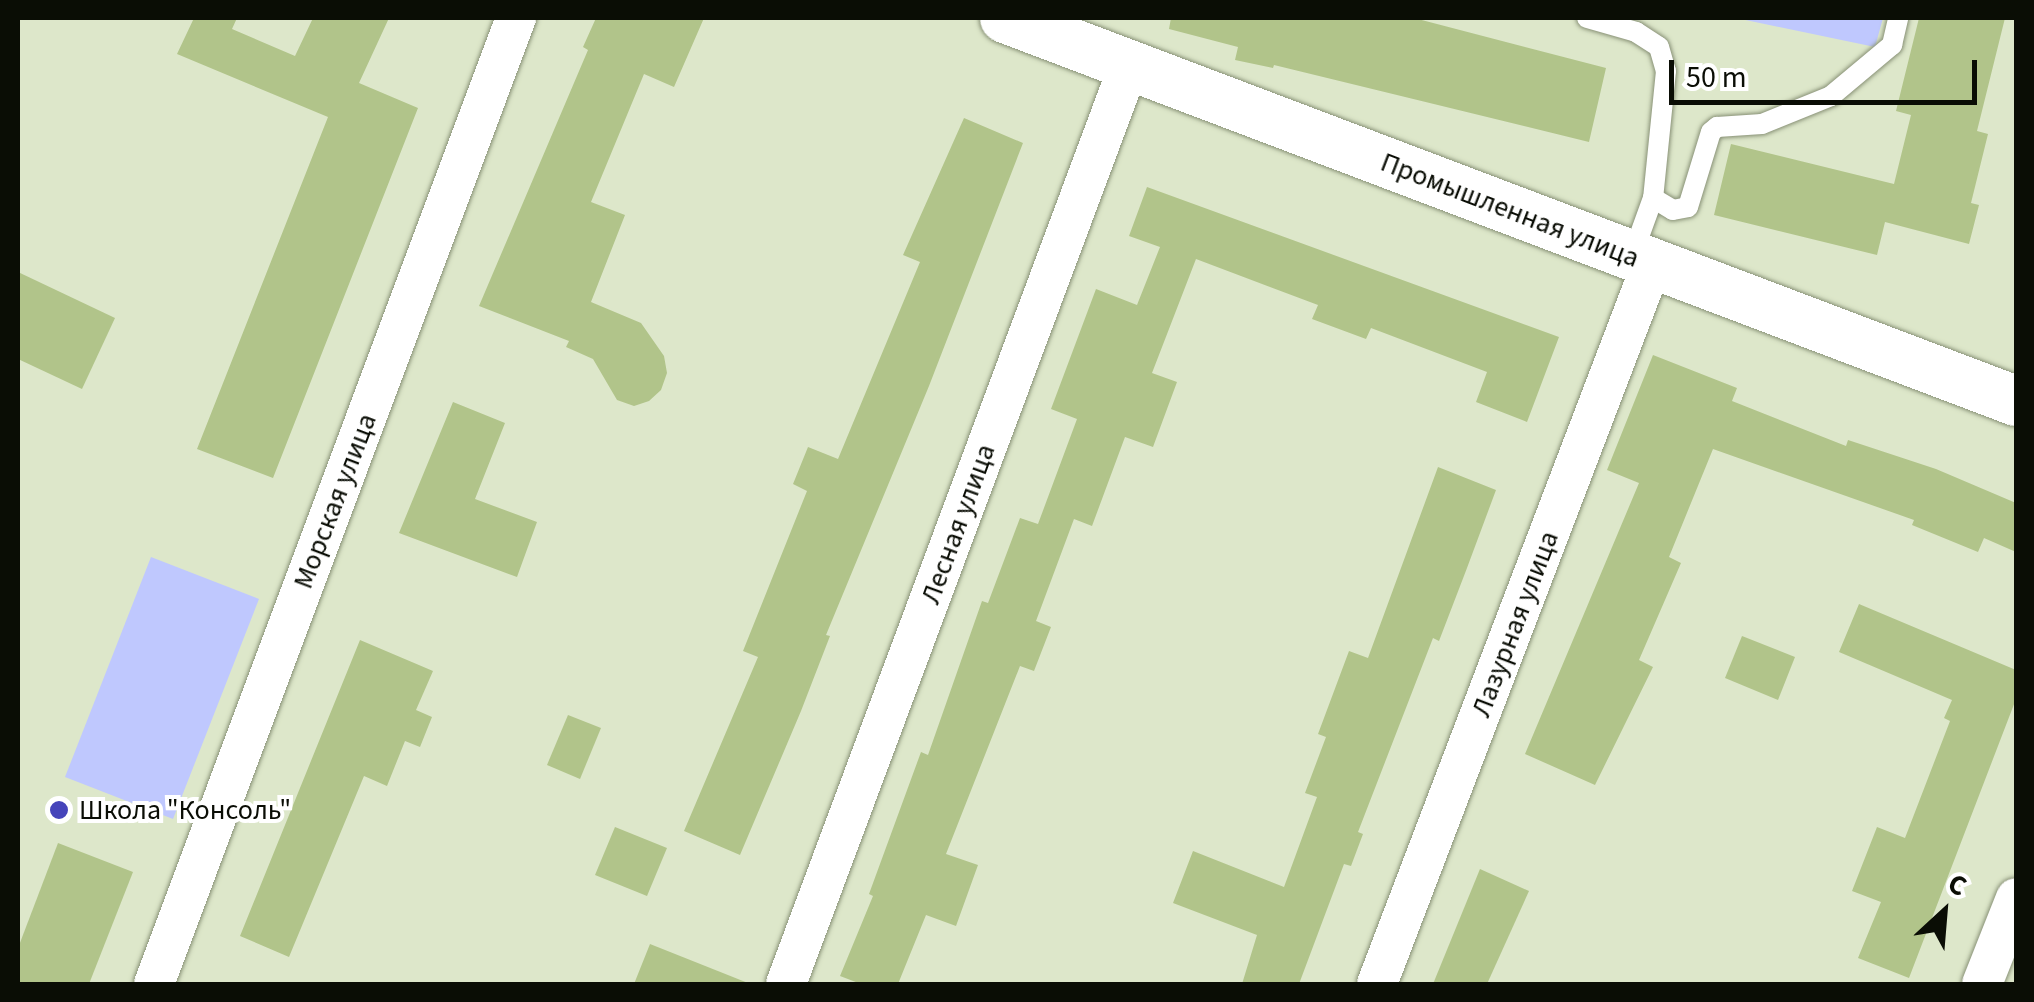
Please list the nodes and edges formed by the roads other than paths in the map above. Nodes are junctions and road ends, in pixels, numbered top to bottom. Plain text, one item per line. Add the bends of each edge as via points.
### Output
1 (516, 18) edge
2 (1004, 18) edge
3 (1587, 18) edge
4 (1898, 18) edge
5 (1130, 62) junction
6 (1653, 198) junction
7 (1642, 260) junction
8 (2014, 393) edge
9 (2016, 898) edge
10 (154, 984) edge
11 (786, 984) edge
12 (1377, 984) edge
13 (1982, 984) edge

1 - 10 street, Морская улица
2 - 5 street, Промышленная улица
3 - 6 lane via 1636,32 1659,47 1666,72
4 - 6 lane via 1892,45 1831,96 1762,124 1711,132 1688,207 1673,210
5 - 7 street, Промышленная улица
5 - 11 street, Лесная улица
6 - 7 lane
7 - 8 street, Промышленная улица
7 - 12 street, Лазурная улица
9 - 13 street

